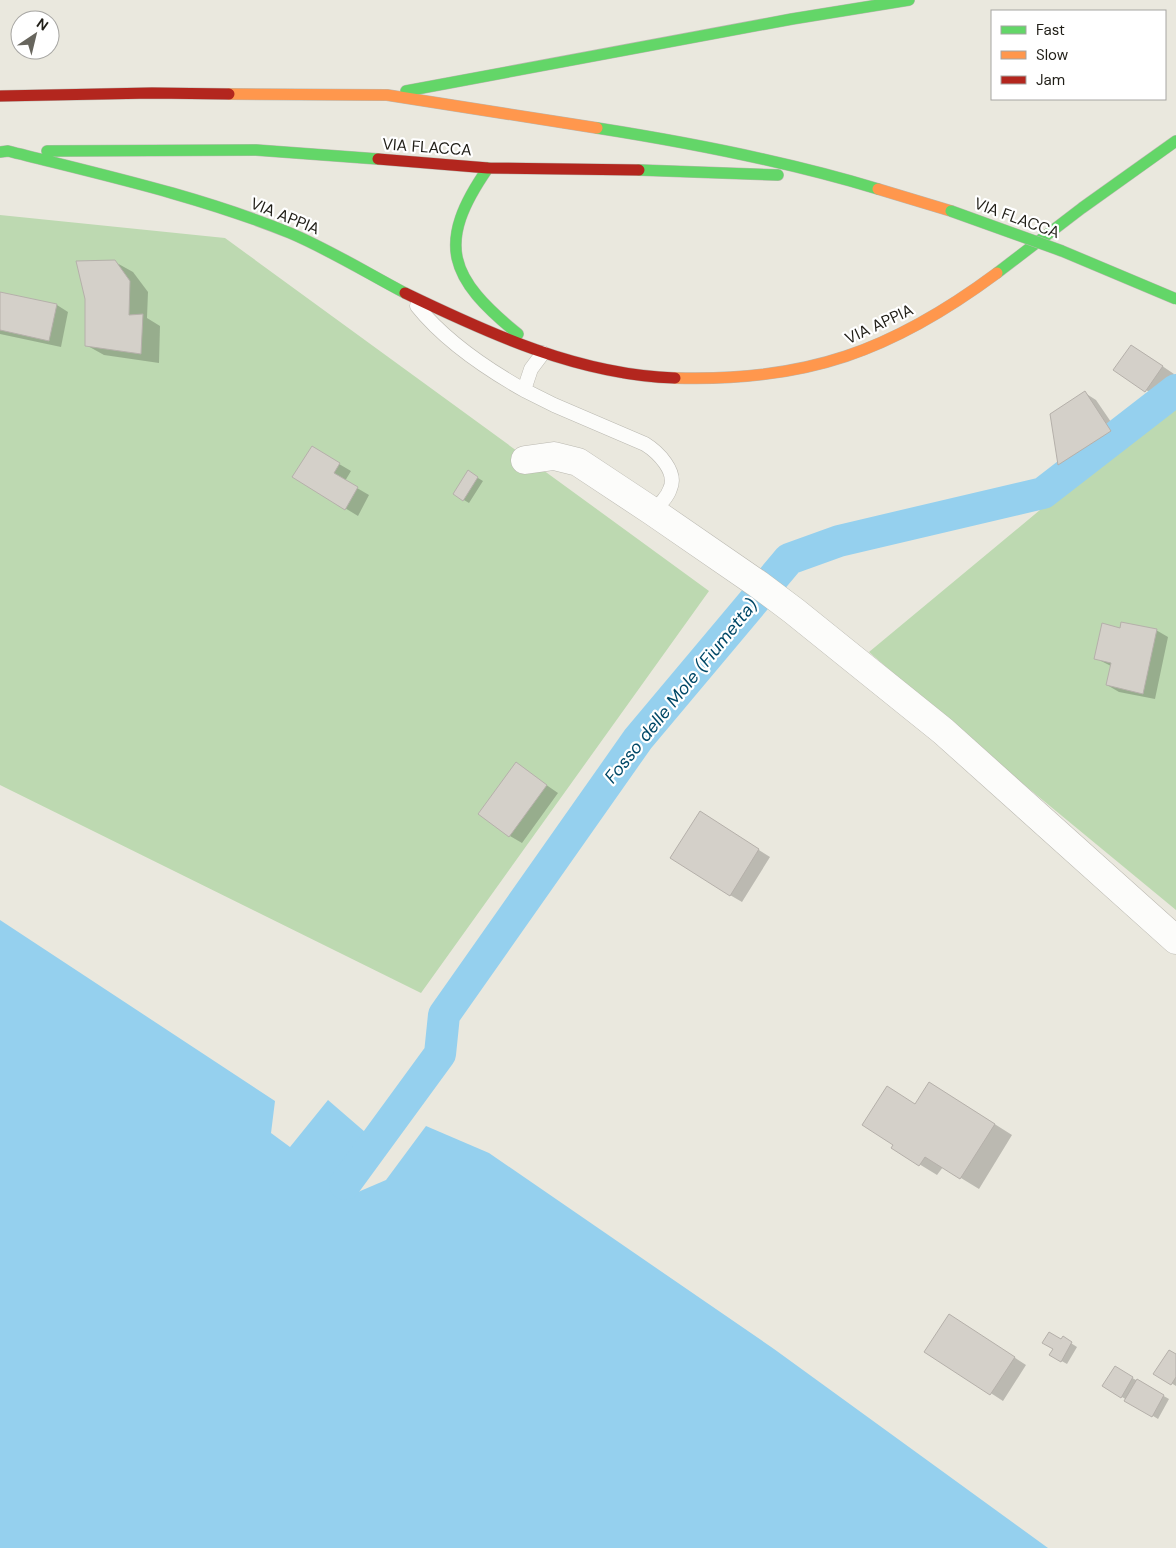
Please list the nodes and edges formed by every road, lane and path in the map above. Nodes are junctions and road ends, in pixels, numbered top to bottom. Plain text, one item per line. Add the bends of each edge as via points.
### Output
1 (909, 0) edge
2 (387, 95) junction
3 (0, 96) edge
4 (1176, 141) edge
5 (4, 152) edge
6 (488, 168) junction
7 (843, 178) junction
8 (407, 293) junction
9 (1176, 299) edge
10 (543, 353) junction
11 (524, 390) junction
12 (526, 460) dead end
13 (652, 511) junction
14 (1176, 940) edge

1 - 2 main road
2 - 3 main road
2 - 7 main road, VIA FLACCA via 652,137
4 - 10 main road, VIA APPIA via 964,296 898,335 845,358 774,374 685,378 622,372
5 - 6 main road, VIA FLACCA via 256,150
5 - 8 main road, VIA APPIA via 182,196 236,214 308,242
6 - 7 main road, VIA FLACCA via 688,171
6 - 10 main road, VIA APPIA via 457,224 456,256 462,274 478,299
7 - 9 main road, VIA FLACCA, bridge via 951,211 1062,251
8 - 10 main road, VIA APPIA
8 - 11 lane via 421,312 460,347
10 - 11 lane via 531,369
11 - 13 lane via 656,450 671,475 672,487
12 - 13 street via 554,456 578,462
13 - 14 street via 758,584 949,736

